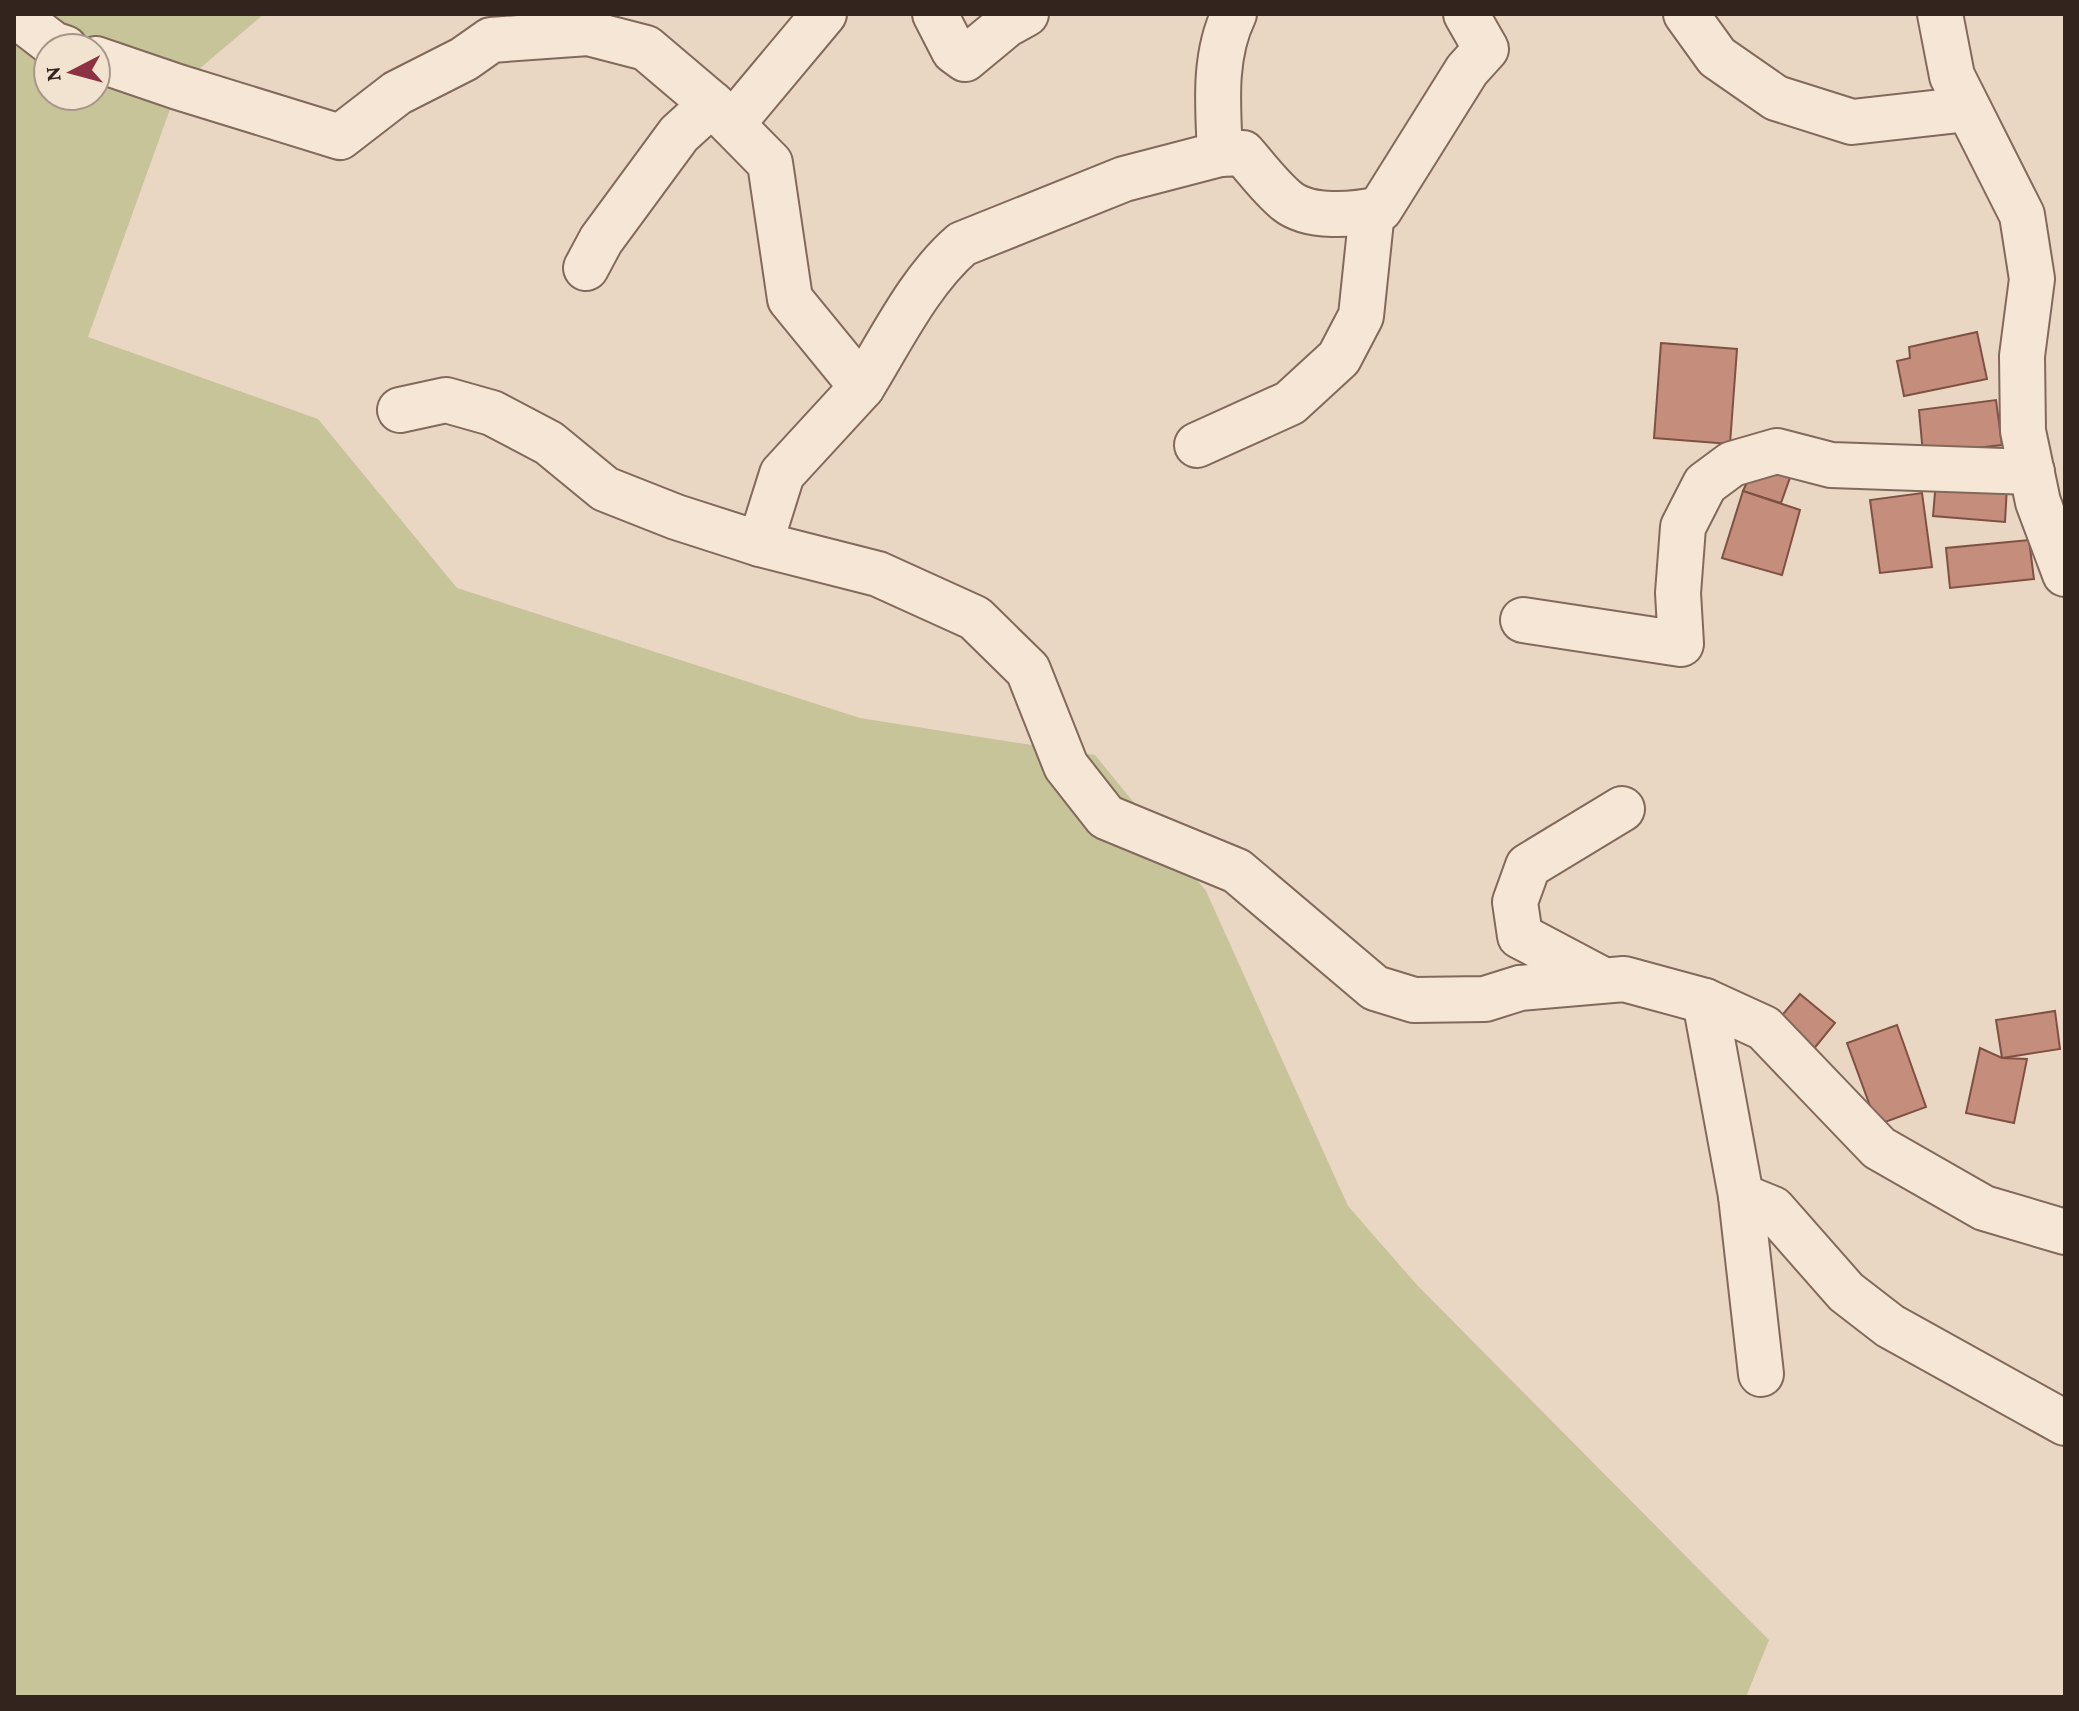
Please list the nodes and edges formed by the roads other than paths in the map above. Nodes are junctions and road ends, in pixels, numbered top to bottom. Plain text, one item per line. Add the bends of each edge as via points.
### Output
1 (14, 14) edge
2 (824, 14) edge
3 (935, 14) edge
4 (1026, 14) edge
5 (1234, 14) edge
6 (1466, 14) edge
7 (1686, 14) edge
8 (1940, 14) edge
9 (480, 27) edge
10 (37, 32) edge
11 (112, 64) edge
12 (1968, 109) junction
13 (722, 114) junction
14 (1220, 154) junction
15 (1372, 211) junction
16 (586, 268) dead end
17 (862, 387) junction
18 (400, 410) dead end
19 (1197, 445) dead end
20 (2032, 472) junction
21 (760, 544) junction
22 (2065, 574) edge
23 (1523, 620) dead end
24 (1622, 809) dead end
25 (1603, 980) junction
26 (1705, 1001) junction
27 (1741, 1196) junction
28 (2065, 1232) edge
29 (1761, 1374) dead end
30 (2065, 1423) edge

1 - 10 street
2 - 13 street
3 - 4 street via 954,51 965,59
5 - 14 street via 1224,34 1217,96
6 - 15 street via 1486,49 1467,70 1380,209
7 - 12 street via 1717,57 1776,98 1852,122
8 - 12 street via 1952,76
9 - 11 street via 464,59 397,93 340,137
9 - 13 street via 588,33 646,48
12 - 20 street via 2022,215 2032,279 2022,356 2023,431
13 - 16 street via 679,134
13 - 17 street via 770,163 790,299
14 - 15 street via 1243,153 1289,203 1320,214
14 - 17 street via 1124,179 962,244 944,259
15 - 19 street via 1361,316 1339,358 1290,403
17 - 21 street via 782,474
18 - 21 street via 446,400 492,413 549,443 605,489
20 - 22 street
20 - 23 street via 1831,465 1777,451 1732,464 1705,484 1683,527 1681,644
21 - 25 street via 878,574 975,618 1028,670 1066,766 1106,817 1237,871 1375,988 1414,1000 1485,999 1520,988
24 - 25 street via 1528,866 1515,902 1520,936
25 - 26 street via 1624,979
26 - 27 street
26 - 28 street via 1764,1028 1879,1148 1984,1208
27 - 29 street
27 - 30 street via 1773,1209 1846,1292 1890,1326

